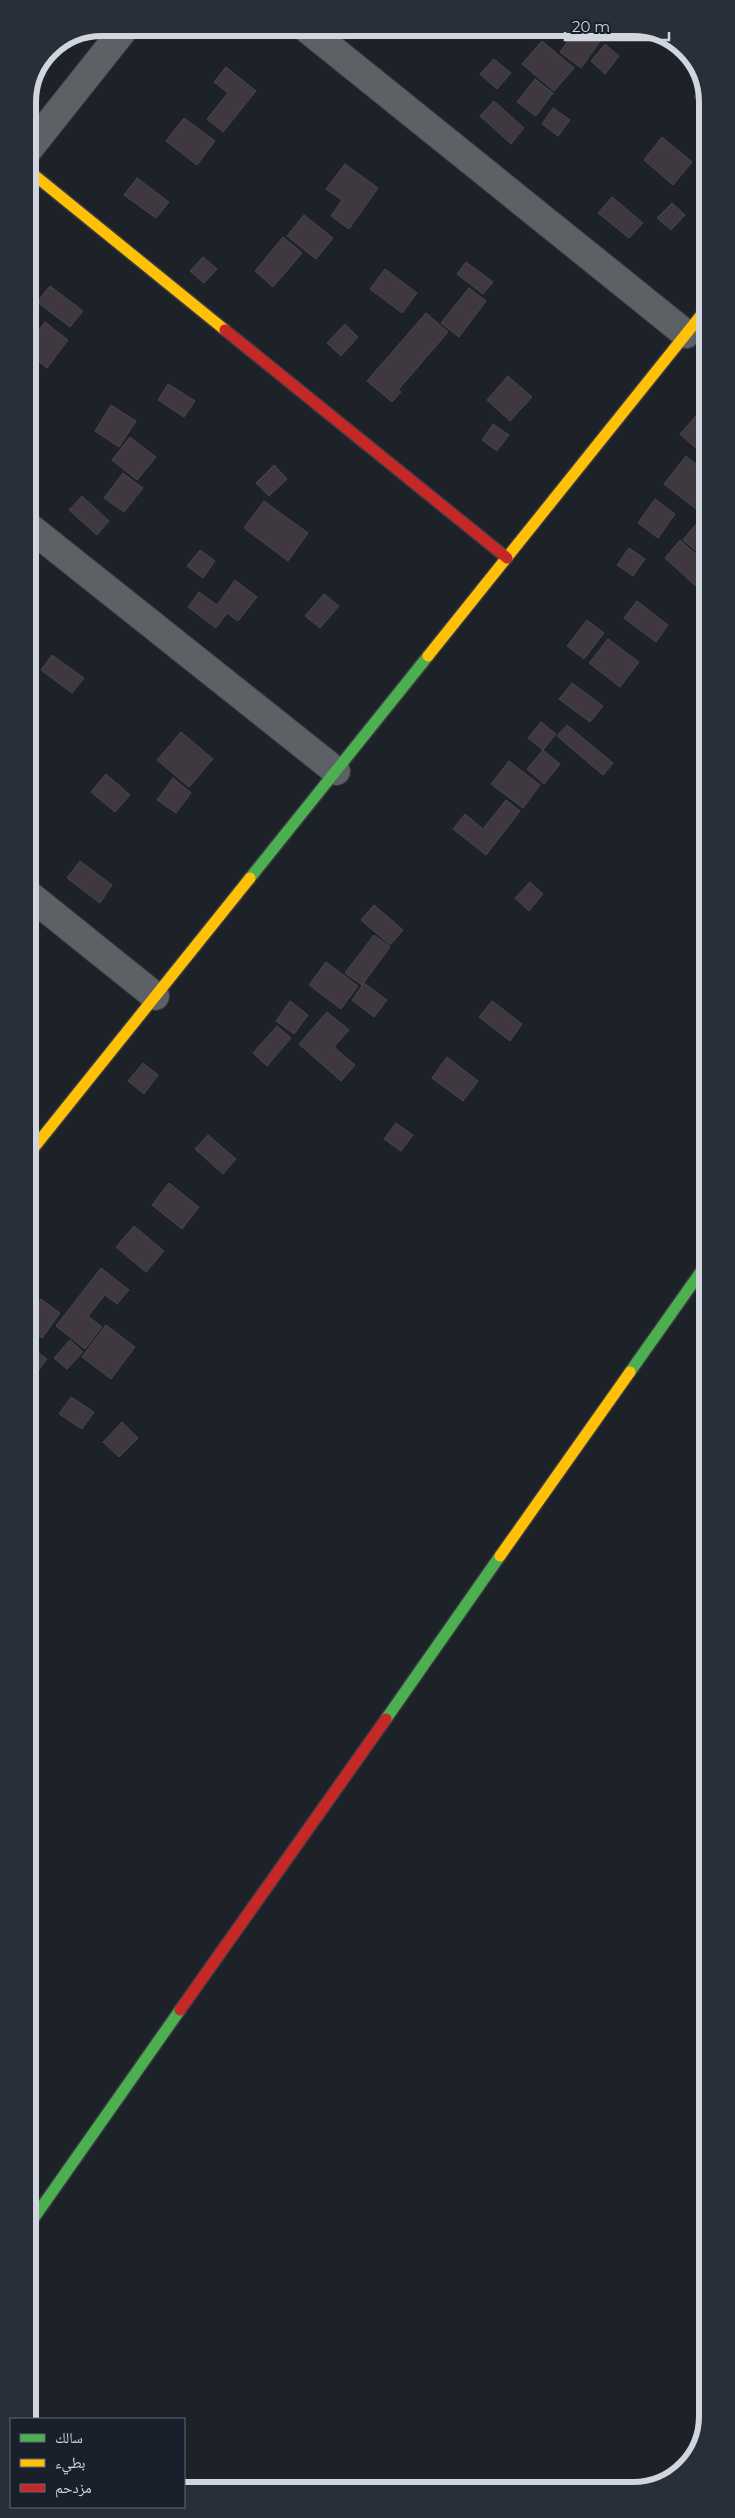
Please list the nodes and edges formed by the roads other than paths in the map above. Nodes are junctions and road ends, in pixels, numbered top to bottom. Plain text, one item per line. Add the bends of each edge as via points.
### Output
1 (119, 36) edge
2 (316, 36) edge
3 (36, 140) edge
4 (36, 176) edge
5 (699, 318) edge
6 (686, 334) junction
7 (36, 532) edge
8 (507, 558) junction
9 (336, 771) junction
10 (36, 900) edge
11 (155, 996) junction
12 (36, 1145) edge
13 (699, 1275) edge
14 (36, 2215) edge

1 - 3 street
2 - 6 street
4 - 8 street
5 - 6 street
6 - 8 street
7 - 9 street
8 - 9 street
9 - 11 street
10 - 11 street
11 - 12 street
13 - 14 street

